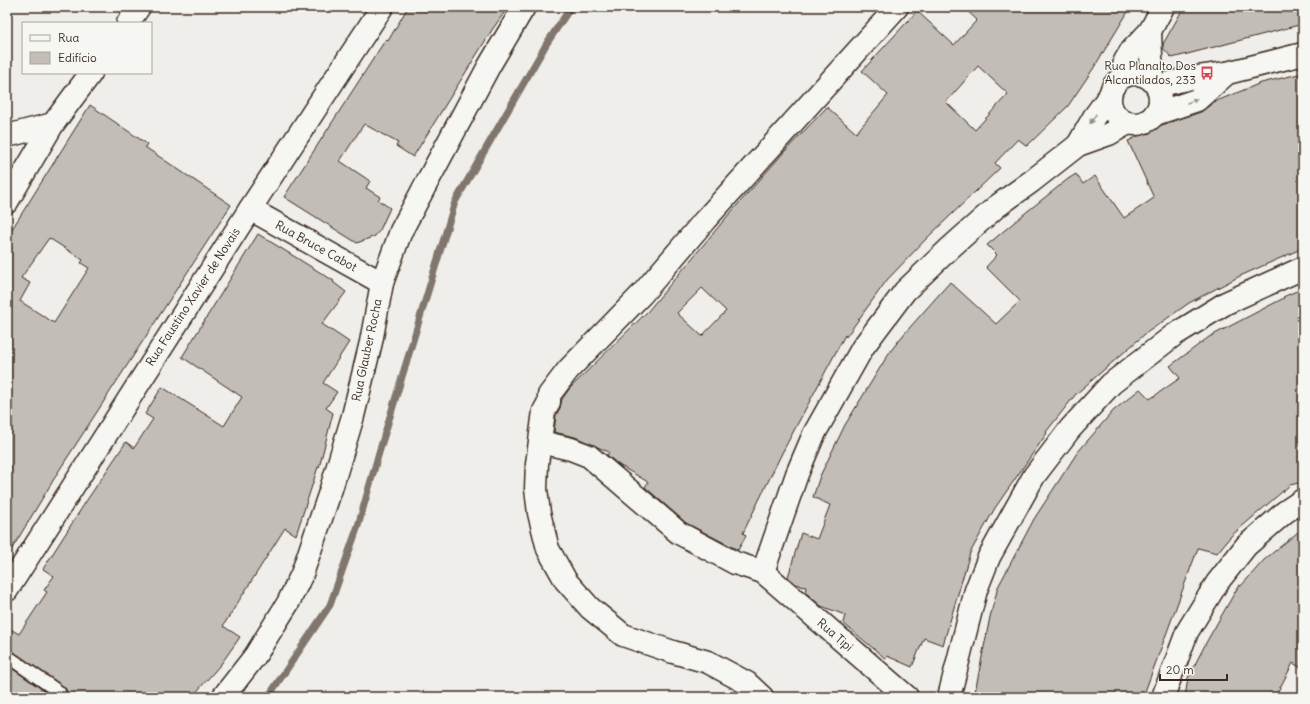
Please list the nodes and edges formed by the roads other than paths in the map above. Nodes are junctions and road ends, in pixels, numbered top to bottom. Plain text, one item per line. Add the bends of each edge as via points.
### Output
1 (139, 7) edge
2 (382, 7) edge
3 (524, 7) edge
4 (897, 7) edge
5 (1163, 7) edge
6 (129, 22) edge
7 (1150, 31) junction
8 (1303, 54) edge
9 (1227, 73) junction
10 (90, 74) edge
11 (1154, 83) junction
12 (1116, 86) junction
13 (1155, 114) junction
14 (1128, 123) junction
15 (53, 124) junction
16 (7, 136) edge
17 (1078, 145) junction
18 (7, 202) edge
19 (250, 209) junction
20 (1303, 268) edge
21 (382, 283) junction
22 (540, 442) junction
23 (1303, 500) edge
24 (762, 572) junction
25 (7, 590) edge
26 (7, 656) edge
27 (60, 697) edge
28 (223, 697) edge
29 (762, 697) edge
30 (907, 697) edge
31 (948, 697) edge
32 (1163, 697) edge

1 - 6 street
2 - 19 street, Rua Faustino Xavier de Novais
3 - 21 street, Rua Glauber Rocha via 489,66 401,231
4 - 22 street via 705,220 642,294 568,370 549,395
5 - 7 street
7 - 11 street
7 - 12 street via 1131,51
8 - 9 street
9 - 11 street
13 -> 9 street via 1197,100
10 - 15 street
11 - 12 street via 1146,76 1130,74
11 - 13 street via 1160,93 1159,108
12 - 14 street via 1110,104 1113,112
12 -> 17 street
13 - 14 street via 1143,123
14 - 17 street via 1109,134
15 - 16 street
15 - 18 street
17 - 24 street via 996,207 950,248 905,291 863,346 814,434
19 - 21 street, Rua Bruce Cabot
19 - 25 street, Rua Faustino Xavier de Novais
20 - 31 street via 1226,303 1174,335 1111,384 1070,429 1034,476 989,557 976,590
21 - 28 street, Rua Glauber Rocha via 353,416 302,574 288,603 255,656
22 - 24 street via 589,456 679,533 735,563
22 - 29 street via 536,488 539,513 548,549 566,581 590,608 623,635 708,662 748,683
23 - 32 street via 1246,546 1217,583 1187,632
24 - 30 street, Rua Tipi
26 - 27 lane via 59,692

